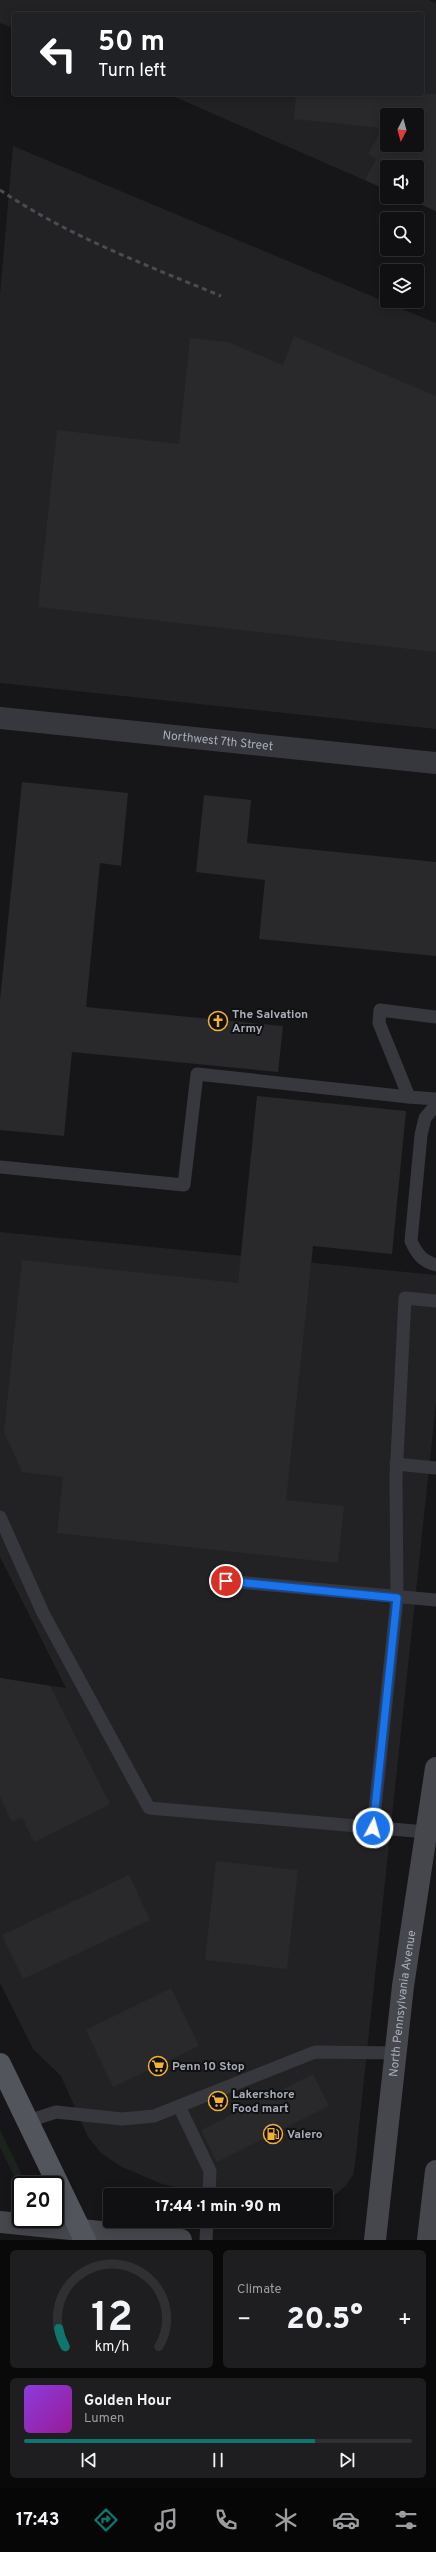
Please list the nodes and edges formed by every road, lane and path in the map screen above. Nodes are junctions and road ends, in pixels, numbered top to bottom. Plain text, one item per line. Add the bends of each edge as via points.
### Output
1 (0, 718) edge
2 (436, 763) edge
3 (436, 1017) edge
4 (409, 1097) junction
5 (436, 1099) edge
6 (436, 1105) edge
7 (0, 1167) edge
8 (436, 1265) edge
9 (436, 1301) edge
10 (396, 1464) junction
11 (436, 1468) edge
12 (0, 1517) edge
13 (226, 1581) dead end
14 (397, 1598) junction
15 (436, 1600) edge
16 (436, 1768) edge
17 (373, 1828) junction
18 (426, 1832) junction
19 (396, 2053) junction
20 (0, 2064) edge
21 (179, 2106) junction
22 (28, 2122) junction
23 (436, 2171) edge
24 (209, 2188) edge
25 (0, 2222) edge
26 (207, 2228) edge
27 (82, 2235) edge
28 (181, 2240) edge
29 (206, 2240) edge
30 (376, 2240) edge
31 (428, 2240) edge

1 - 2 street, Northwest 7th Street
3 - 4 lane via 380,1010 379,1023
4 - 5 lane
4 - 7 lane via 197,1074 184,1185
6 - 8 lane via 425,1118 421,1135 411,1241 416,1254 426,1262
9 - 10 lane via 405,1298
10 - 11 lane
10 - 14 lane
12 - 17 lane via 43,1613 149,1808
13 - 14 lane
14 - 15 lane
14 - 17 lane
16 - 18 main road, North Pennsylvania Avenue
17 - 18 lane
18 - 19 main road, North Pennsylvania Avenue
19 - 21 lane via 315,2052
19 - 30 main road, North Pennsylvania Avenue
20 - 22 main road
21 - 22 lane via 154,2116 122,2119 56,2112
21 - 24 lane via 210,2171
22 - 27 main road
23 - 31 main road
25 - 27 main road
26 - 29 lane
27 - 28 main road

